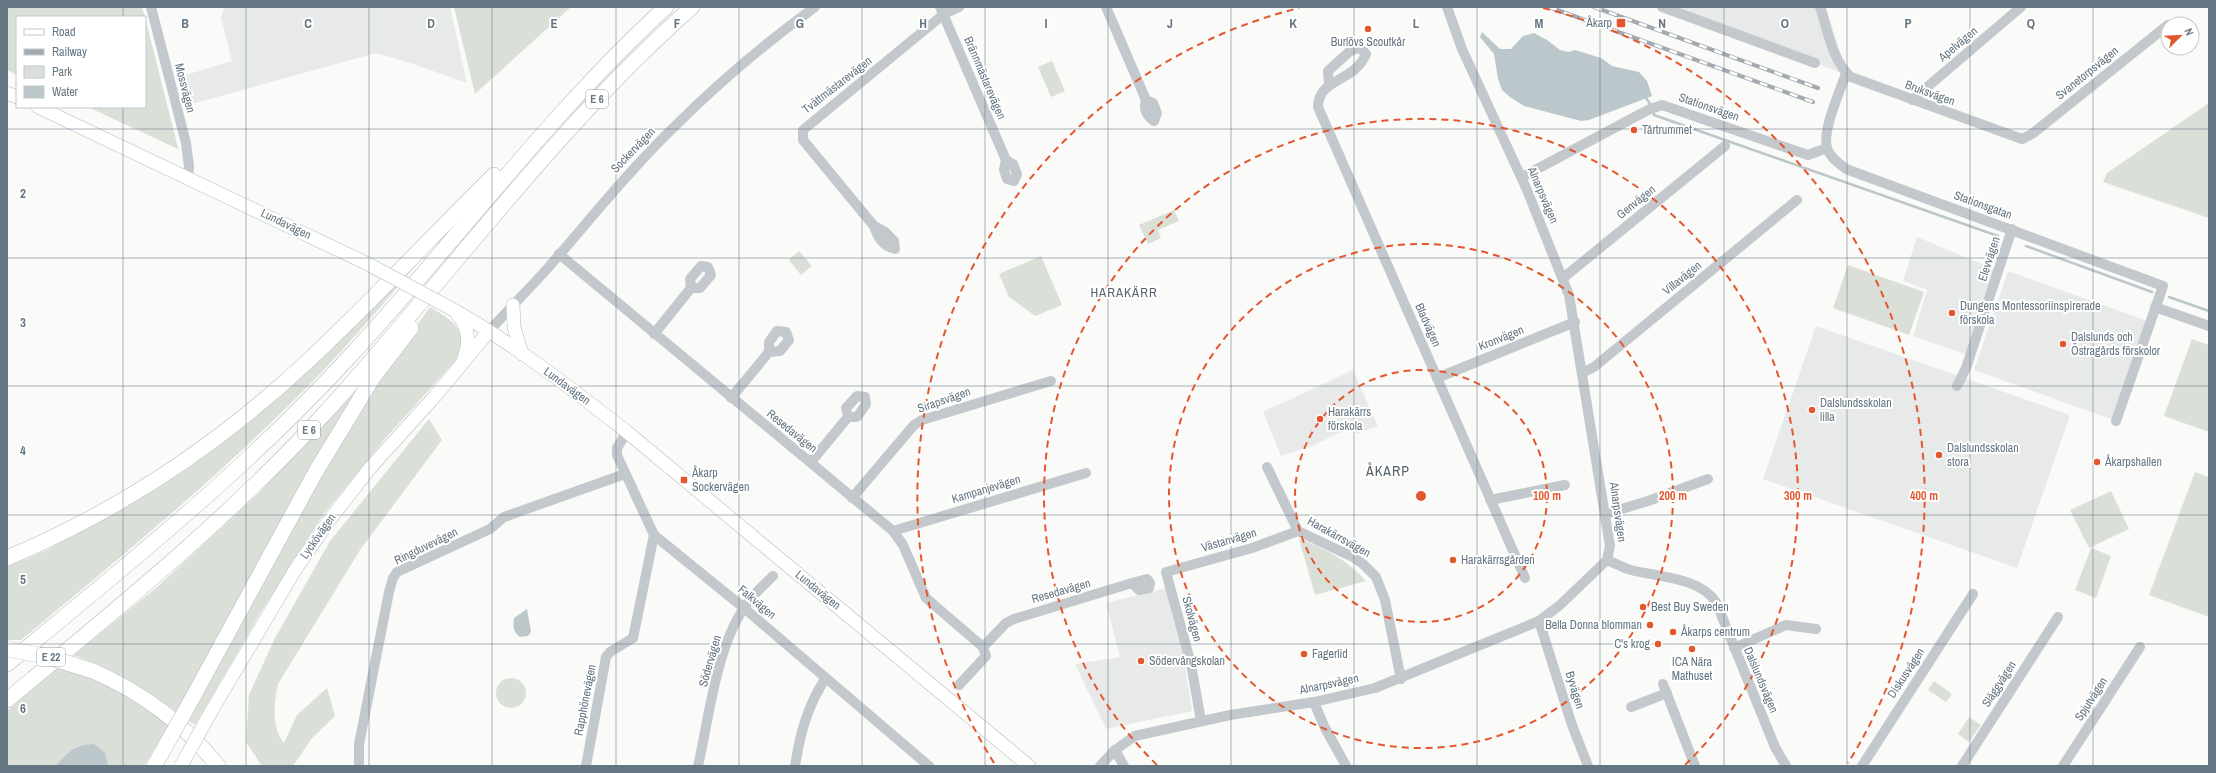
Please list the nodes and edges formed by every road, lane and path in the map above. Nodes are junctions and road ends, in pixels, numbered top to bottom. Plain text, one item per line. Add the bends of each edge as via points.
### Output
1 (151, 7) edge
2 (666, 7) edge
3 (692, 7) edge
4 (815, 7) edge
5 (959, 7) edge
6 (1106, 7) edge
7 (1447, 7) edge
8 (1662, 7) edge
9 (1820, 7) edge
10 (2022, 7) edge
11 (942, 11) edge
12 (2160, 32) edge
13 (1815, 63) dead end
14 (1846, 73) junction
15 (1329, 85) dead end
16 (1146, 100) dead end
17 (1912, 100) junction
18 (40, 108) edge
19 (554, 120) junction
20 (2022, 139) joint
21 (1725, 146) dead end
22 (1827, 148) junction
23 (1006, 160) dead end
24 (188, 177) junction
25 (1522, 177) junction
26 (508, 196) junction
27 (1797, 200) dead end
28 (874, 226) dead end
29 (2012, 230) junction
30 (559, 254) junction
31 (1563, 278) junction
32 (691, 288) dead end
33 (513, 305) junction
34 (2155, 307) junction
35 (453, 310) junction
36 (1575, 322) junction
37 (2209, 326) edge
38 (489, 331) junction
39 (654, 334) junction
40 (769, 352) dead end
41 (522, 354) junction
42 (456, 372) junction
43 (1582, 373) junction
44 (1437, 378) junction
45 (1051, 381) dead end
46 (1957, 386) dead end
47 (731, 398) junction
48 (848, 417) dead end
49 (2116, 421) dead end
50 (628, 432) junction
51 (811, 462) junction
52 (1267, 467) dead end
53 (1086, 473) dead end
54 (625, 474) junction
55 (1708, 478) dead end
56 (1565, 485) dead end
57 (852, 498) junction
58 (1490, 500) junction
59 (1605, 514) junction
60 (893, 531) junction
61 (1298, 531) junction
62 (654, 536) junction
63 (7, 558) edge
64 (1608, 560) junction
65 (1166, 572) joint
66 (773, 576) dead end
67 (1525, 578) dead end
68 (1132, 584) dead end
69 (1973, 594) dead end
70 (744, 608) junction
71 (2058, 617) dead end
72 (1539, 621) junction
73 (1816, 629) dead end
74 (983, 647) junction
75 (2140, 647) dead end
76 (1734, 648) junction
77 (7, 649) edge
78 (7, 664) edge
79 (825, 679) junction
80 (1401, 679) junction
81 (959, 685) dead end
82 (7, 700) edge
83 (1314, 702) junction
84 (1631, 707) dead end
85 (1201, 721) junction
86 (1115, 750) junction
87 (157, 760) edge
88 (181, 766) edge
89 (218, 766) edge
90 (359, 766) edge
91 (586, 766) edge
92 (698, 766) edge
93 (795, 766) edge
94 (929, 766) edge
95 (1029, 766) edge
96 (1100, 766) edge
97 (1124, 766) edge
98 (1346, 766) edge
99 (1588, 766) edge
100 (1695, 766) edge
101 (1786, 766) edge
102 (1862, 766) edge
103 (1962, 766) edge
104 (2063, 766) edge

1 - 24 street, Mossvägen via 186,143
2 - 19 highway, E 6
3 - 26 highway, E 6 via 632,62
4 - 30 street, Sockervägen via 772,39 669,131
5 - 11 street
6 - 16 street
7 - 25 street, Alnarpsvägen via 1462,49
8 - 13 street
9 - 14 street via 1837,59
10 - 17 street, Apelvägen
11 - 23 street, Brännmästarevägen
11 - 28 street, Tvättmästarevägen via 803,130 803,140
12 - 20 street, Svanetorpsvägen via 2032,134
14 - 17 street, Bruksvägen
14 - 22 street via 1826,133
15 - 44 street, Bladvägen via 1318,98 1318,107
17 - 20 street, Bruksvägen
18 - 24 main road, Lundavägen
19 - 63 highway via 478,190 314,355 232,426 192,456 126,499 79,525
19 - 78 highway, E 6 via 352,354 304,404 225,478
21 - 31 street, Genvägen
22 - 25 street, Stationsvägen via 1808,155 1662,105
22 - 29 street, Stationsgatan via 1832,157 1846,168
24 - 35 main road, Lundavägen, bridge via 368,264
25 - 31 street, Alnarpsvägen
26 - 82 highway, E 6 via 367,365 281,459 170,563
26 - 87 highway, bridge via 372,379 350,414
27 - 43 street, Villavägen via 1594,367
29 - 34 street, Stationsgatan via 2163,286
29 - 46 street, Elevvägen via 1966,368
30 - 33 street, Sockervägen
30 - 39 street, Resedavägen
31 - 36 street, Alnarpsvägen
32 - 39 street
33 - 38 street, Sockervägen
33 - 41 main road via 514,327
34 - 37 street
34 - 49 street
35 - 38 main road, Lundavägen
35 - 42 main road via 465,325 469,340 464,358
36 - 43 street, Alnarpsvägen
36 - 44 street, Kronvägen
38 - 41 main road, Lundavägen
38 - 42 main road, Lyckövägen
39 - 47 street, Resedavägen
40 - 47 street
41 - 50 main road, Lundavägen
42 - 88 main road, Lyckövägen, bridge via 370,468 328,522 295,570
43 - 59 street, Alnarpsvägen
44 - 58 street, Bladvägen
45 - 57 street, Sirapsvägen via 922,420 914,425
47 - 51 street, Resedavägen
48 - 51 street
50 - 54 street, Falkvägen via 619,443 616,452
50 - 95 main road, Lundavägen
51 - 57 street, Resedavägen
52 - 61 street, Harakärrsvägen
53 - 60 street, Kampanjevägen
54 - 62 street, Falkvägen
54 - 90 street, Ringduvevägen via 504,517 490,529 398,572 393,578 384,615 359,744
55 - 59 street
56 - 58 street
57 - 60 street, Resedavägen
58 - 67 street, Bladvägen
59 - 64 street, Alnarpsvägen via 1610,546
60 - 74 street, Resedavägen via 903,545 926,598
61 - 65 street, Västanvägen via 1252,548
61 - 80 street, Harakärrsvägen via 1353,557 1371,570 1376,577 1386,600
62 - 70 street, Falkvägen
62 - 91 street, Rapphönevägen via 633,638 606,657
64 - 72 street, Alnarpsvägen via 1560,606
64 - 76 street, Dalslundsvägen via 1629,569 1698,586 1710,593
65 - 85 street, Skolvägen via 1182,630
66 - 70 street, Södervägen
68 - 74 street, Resedavägen via 1014,618
69 - 102 street, Diskusvägen
70 - 79 street, Falkvägen
70 - 92 street, Södervägen via 719,668
71 - 103 street, Släggvägen
72 - 80 street, Alnarpsvägen
72 - 99 street, Byvägen via 1572,725
73 - 76 street via 1786,625
74 - 81 street via 986,656
75 - 104 street, Spjutvägen
76 - 101 street, Dalslundsvägen via 1775,747
77 - 89 highway, E 22, bridge via 68,661 130,689 165,712 186,730
79 - 93 street via 803,722
79 - 94 street, Falkvägen
80 - 83 street, Alnarpsvägen via 1375,688
83 - 85 street, Alnarpsvägen
83 - 98 street
84 - 100 street via 1665,689
85 - 86 street, Alnarpsvägen via 1135,736
86 - 96 street, Alnarpsvägen
86 - 97 street

